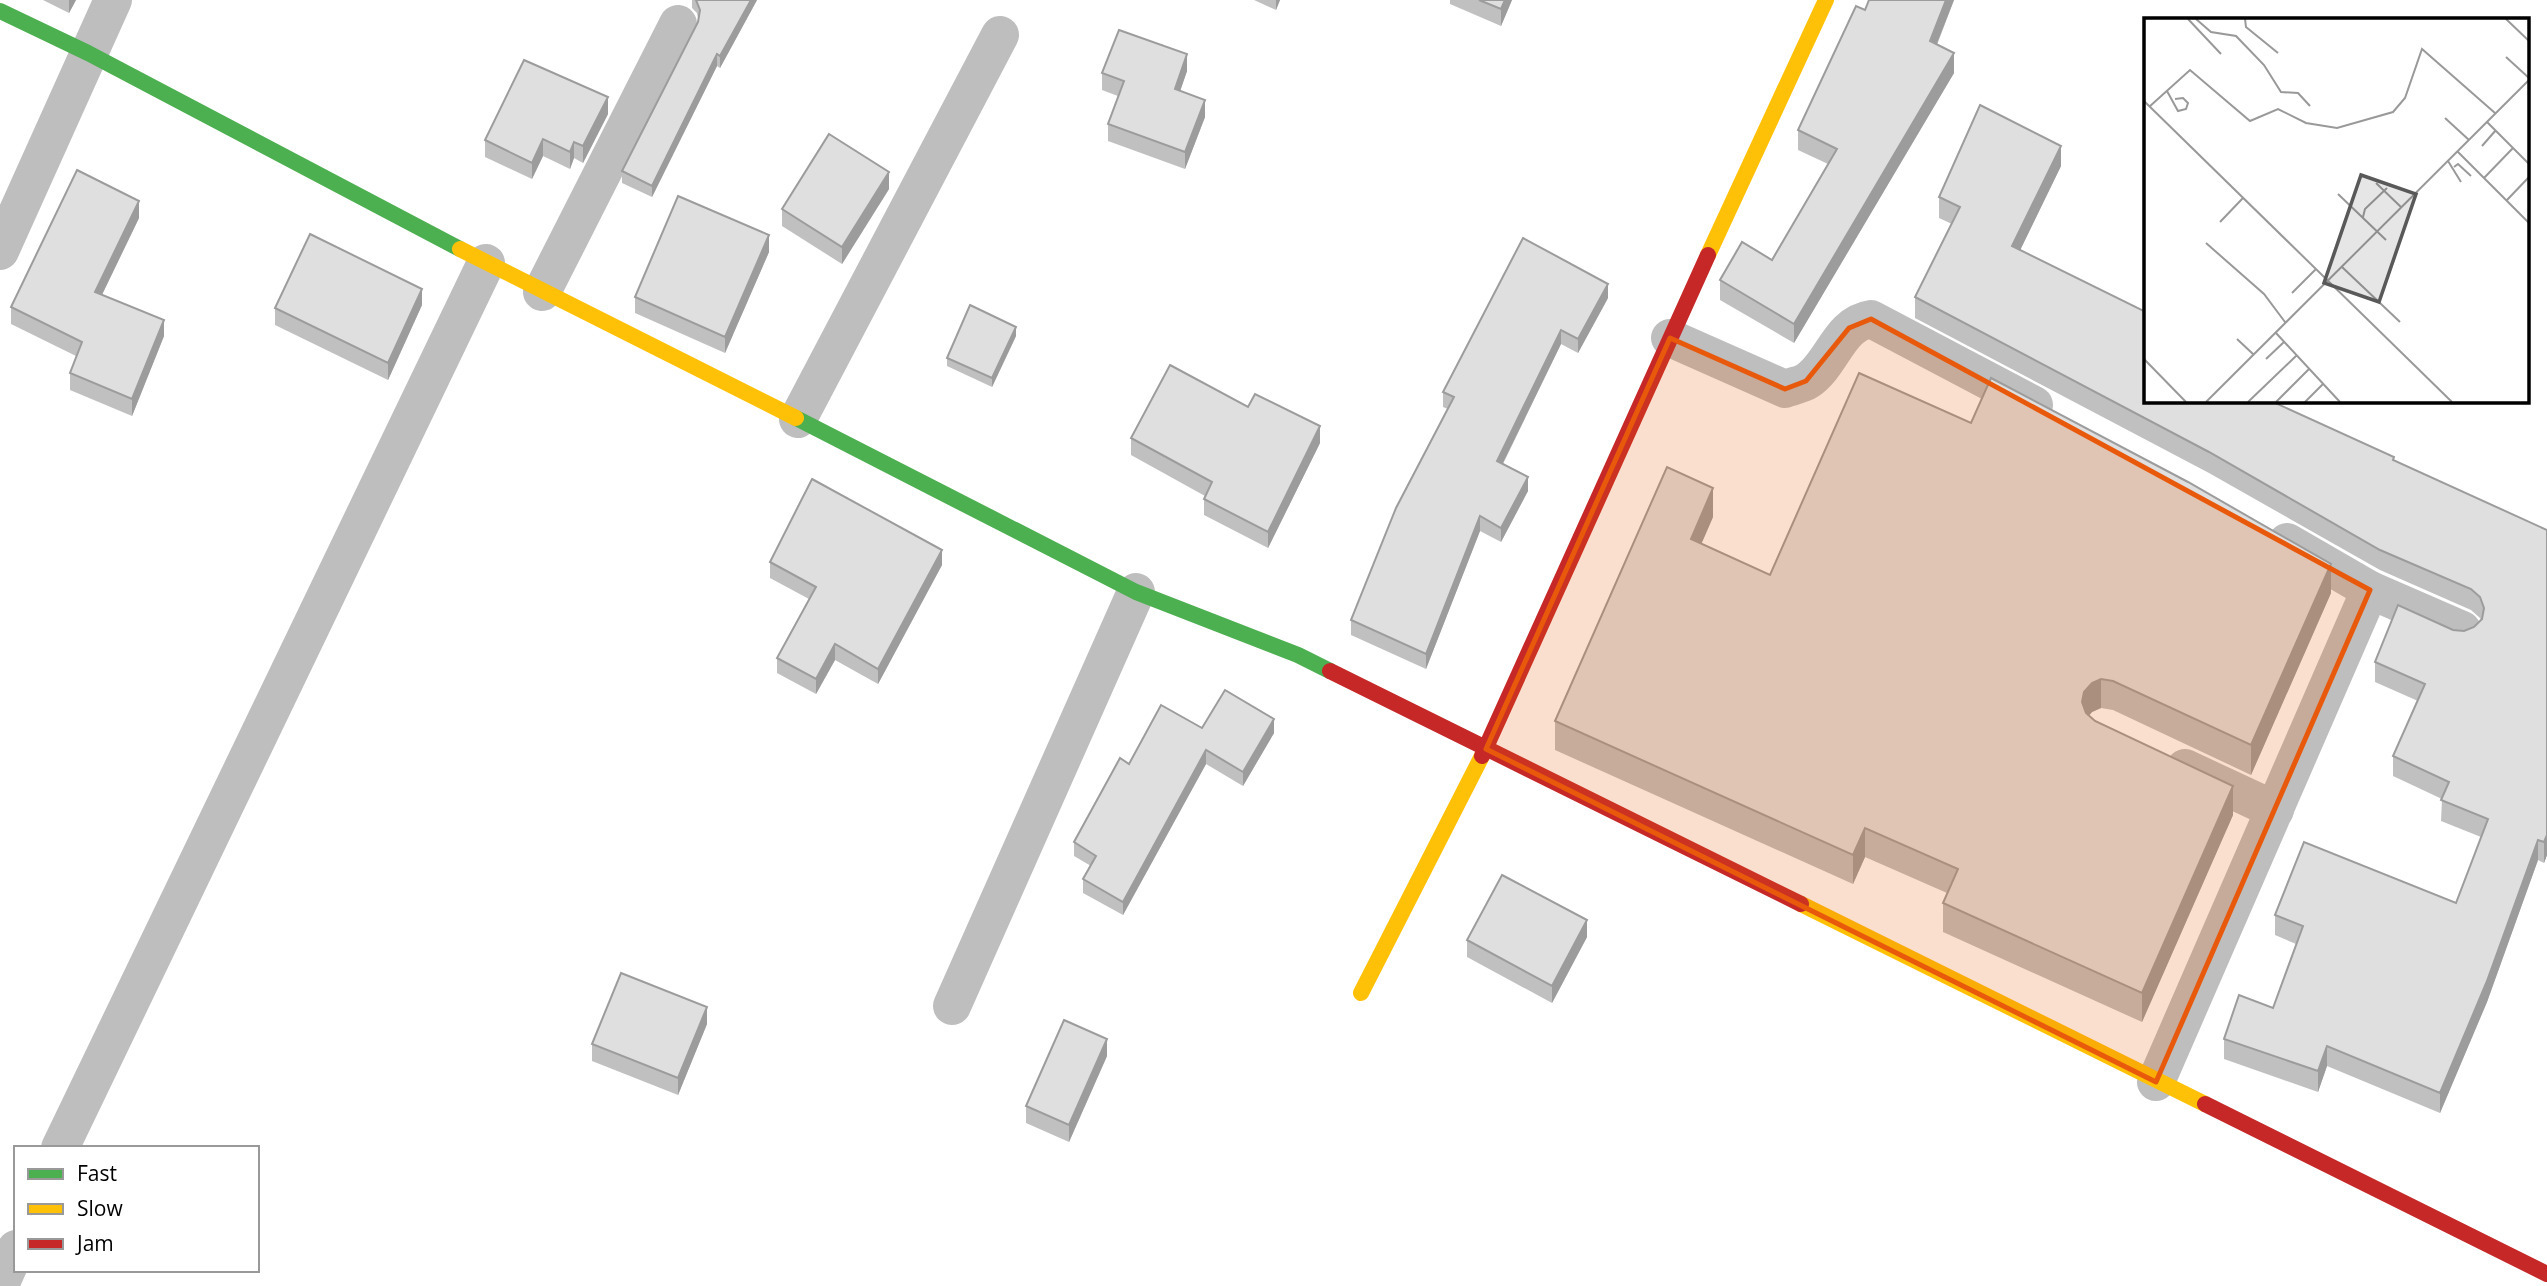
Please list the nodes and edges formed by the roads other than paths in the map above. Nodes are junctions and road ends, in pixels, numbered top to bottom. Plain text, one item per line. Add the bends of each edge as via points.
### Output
1 (113, 0) edge
2 (1826, 0) edge
3 (0, 11) edge
4 (678, 24) dead end
5 (1000, 35) dead end
6 (88, 53) junction
7 (0, 251) edge
8 (486, 264) junction
9 (542, 292) junction
10 (1670, 338) junction
11 (798, 419) junction
12 (2066, 422) edge
13 (2256, 525) edge
14 (2370, 590) junction
15 (1136, 592) junction
16 (2462, 629) edge
17 (1486, 749) junction
18 (2152, 753) edge
19 (2274, 810) junction
20 (1361, 993) dead end
21 (952, 1006) dead end
22 (2156, 1082) junction
23 (61, 1146) edge
24 (14, 1254) edge
25 (2547, 1274) edge
26 (0, 1285) edge

1 - 6 street
2 - 10 street
3 - 6 street
4 - 9 street
5 - 11 street
6 - 7 street
6 - 8 street
8 - 9 street
8 - 23 street
9 - 11 street
10 - 12 street via 1785,388 1806,381 1849,328 1871,319
10 - 17 street
11 - 15 street
13 - 14 street
14 - 16 street
14 - 19 street
15 - 17 street via 1298,655
15 - 21 street
17 - 20 street
17 - 22 street
18 - 19 street
19 - 22 street
22 - 25 street
24 - 26 street

